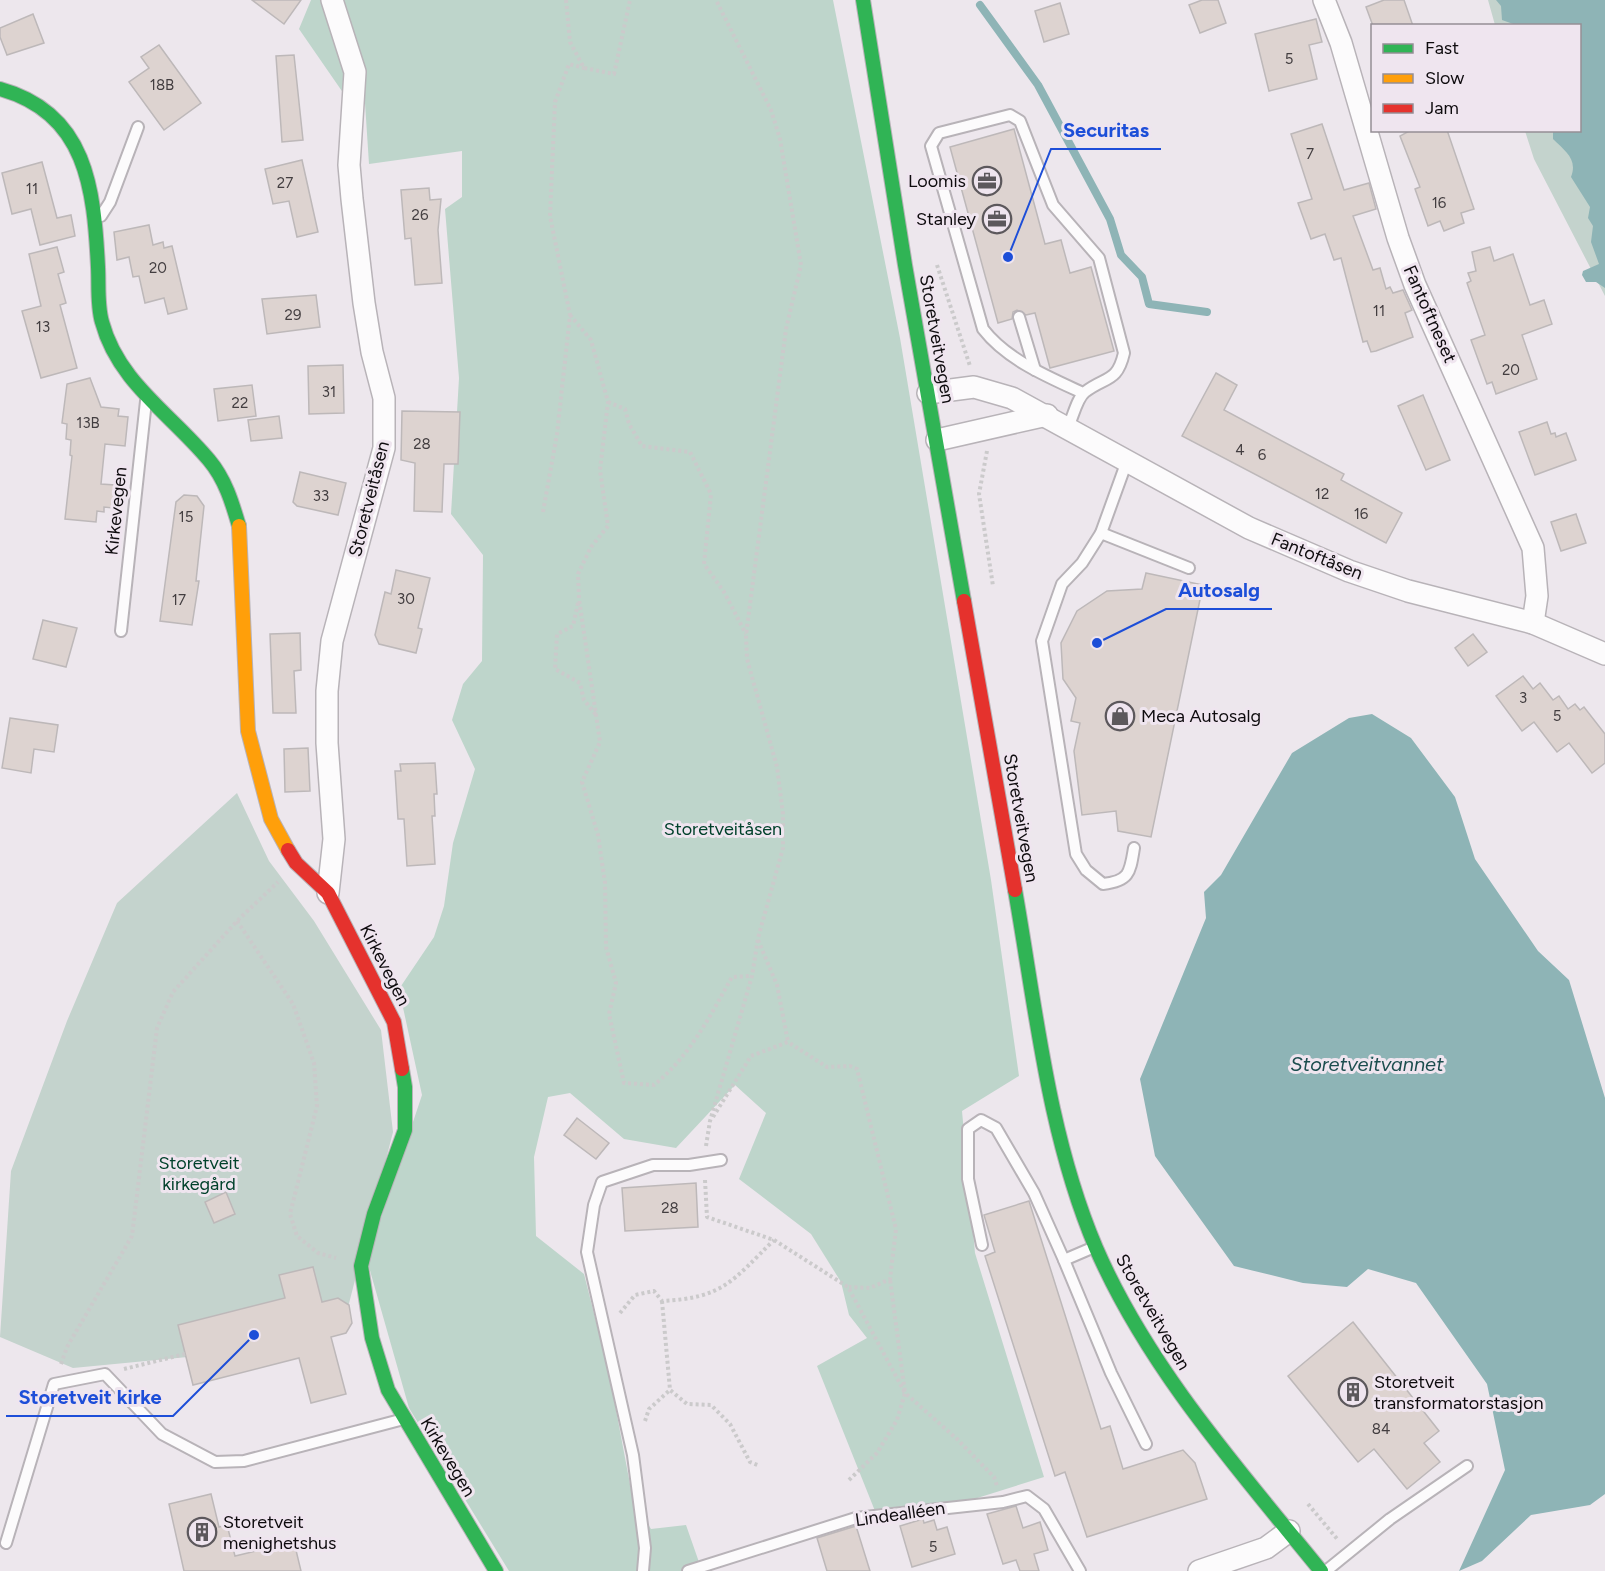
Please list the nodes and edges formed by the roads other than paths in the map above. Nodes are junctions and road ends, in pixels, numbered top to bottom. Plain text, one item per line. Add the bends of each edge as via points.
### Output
1 (332, 0) edge
2 (863, 0) edge
3 (1324, 0) edge
4 (0, 89) edge
5 (138, 127) dead end
6 (96, 220) junction
7 (1019, 317) dead end
8 (1035, 370) junction
9 (928, 393) junction
10 (1083, 393) junction
11 (147, 394) junction
12 (1047, 414) junction
13 (1068, 427) junction
14 (937, 440) junction
15 (1127, 461) junction
16 (1101, 533) junction
17 (1190, 568) dead end
18 (1533, 623) junction
19 (121, 631) dead end
20 (1605, 654) edge
21 (1134, 848) dead end
22 (328, 893) junction
23 (721, 1160) dead end
24 (982, 1245) dead end
25 (1096, 1246) junction
26 (1064, 1260) junction
27 (404, 1419) junction
28 (1146, 1444) dead end
29 (1467, 1466) dead end
30 (1290, 1531) junction
31 (6, 1543) dead end
32 (496, 1571) edge
33 (643, 1571) edge
34 (688, 1571) edge
35 (1080, 1571) edge
36 (1199, 1571) edge
37 (1321, 1571) edge
38 (1326, 1571) edge

1 - 22 street, Storetveitåsen via 355,72 349,165 352,199 364,303 386,421 384,448 332,641 327,742 334,839
2 - 9 main road, Storetveitvegen
3 - 18 street, Fantoftneset via 1341,43 1415,285 1533,548 1537,596
4 - 6 main road, Kirkevegen via 25,96 56,119 78,148
5 - 6 lane via 110,202
6 - 11 main road, Kirkevegen via 101,320 125,373
7 - 8 lane
8 - 10 lane
8 - 10 lane via 994,342 983,329 931,147 939,133 1010,115 1020,121 1053,205 1099,258 1124,353 1113,378
9 - 12 street, Fantoftåsen via 974,387
9 - 14 main road, Storetveitvegen
10 - 13 lane
11 - 19 lane, Kirkevegen
11 - 22 main road, Kirkevegen via 210,460 230,495 240,531 248,731 271,819 296,863
12 - 13 street, Fantoftåsen
12 - 14 street
13 - 15 street, Fantoftåsen
14 - 25 main road, Storetveitvegen via 1052,1102 1064,1153
15 - 16 lane
15 - 18 street, Fantoftåsen via 1249,528 1349,571 1408,591
16 - 17 lane
16 - 21 lane via 1082,563 1062,584 1042,641 1076,854 1086,870 1103,884 1119,882 1130,872
18 - 20 street, Fantoftåsen
22 - 27 main road, Kirkevegen via 394,1022 405,1087 405,1130 374,1214 361,1266 372,1338 388,1390
23 - 33 lane via 653,1165 602,1182 594,1205 587,1252 633,1455 645,1548
24 - 26 lane via 968,1179 968,1129 981,1120 996,1128 1034,1193
25 - 26 lane
25 - 30 main road, Storetveitvegen via 1116,1291 1175,1385 1257,1494
26 - 28 lane via 1111,1373
27 - 31 lane via 244,1461 215,1462 162,1434 105,1374 54,1384
27 - 32 main road, Kirkevegen
29 - 38 lane
30 - 36 street via 1266,1548
30 - 37 main road, Storetveitvegen
34 - 35 lane, Lindealléen via 856,1518 1026,1497 1044,1509

